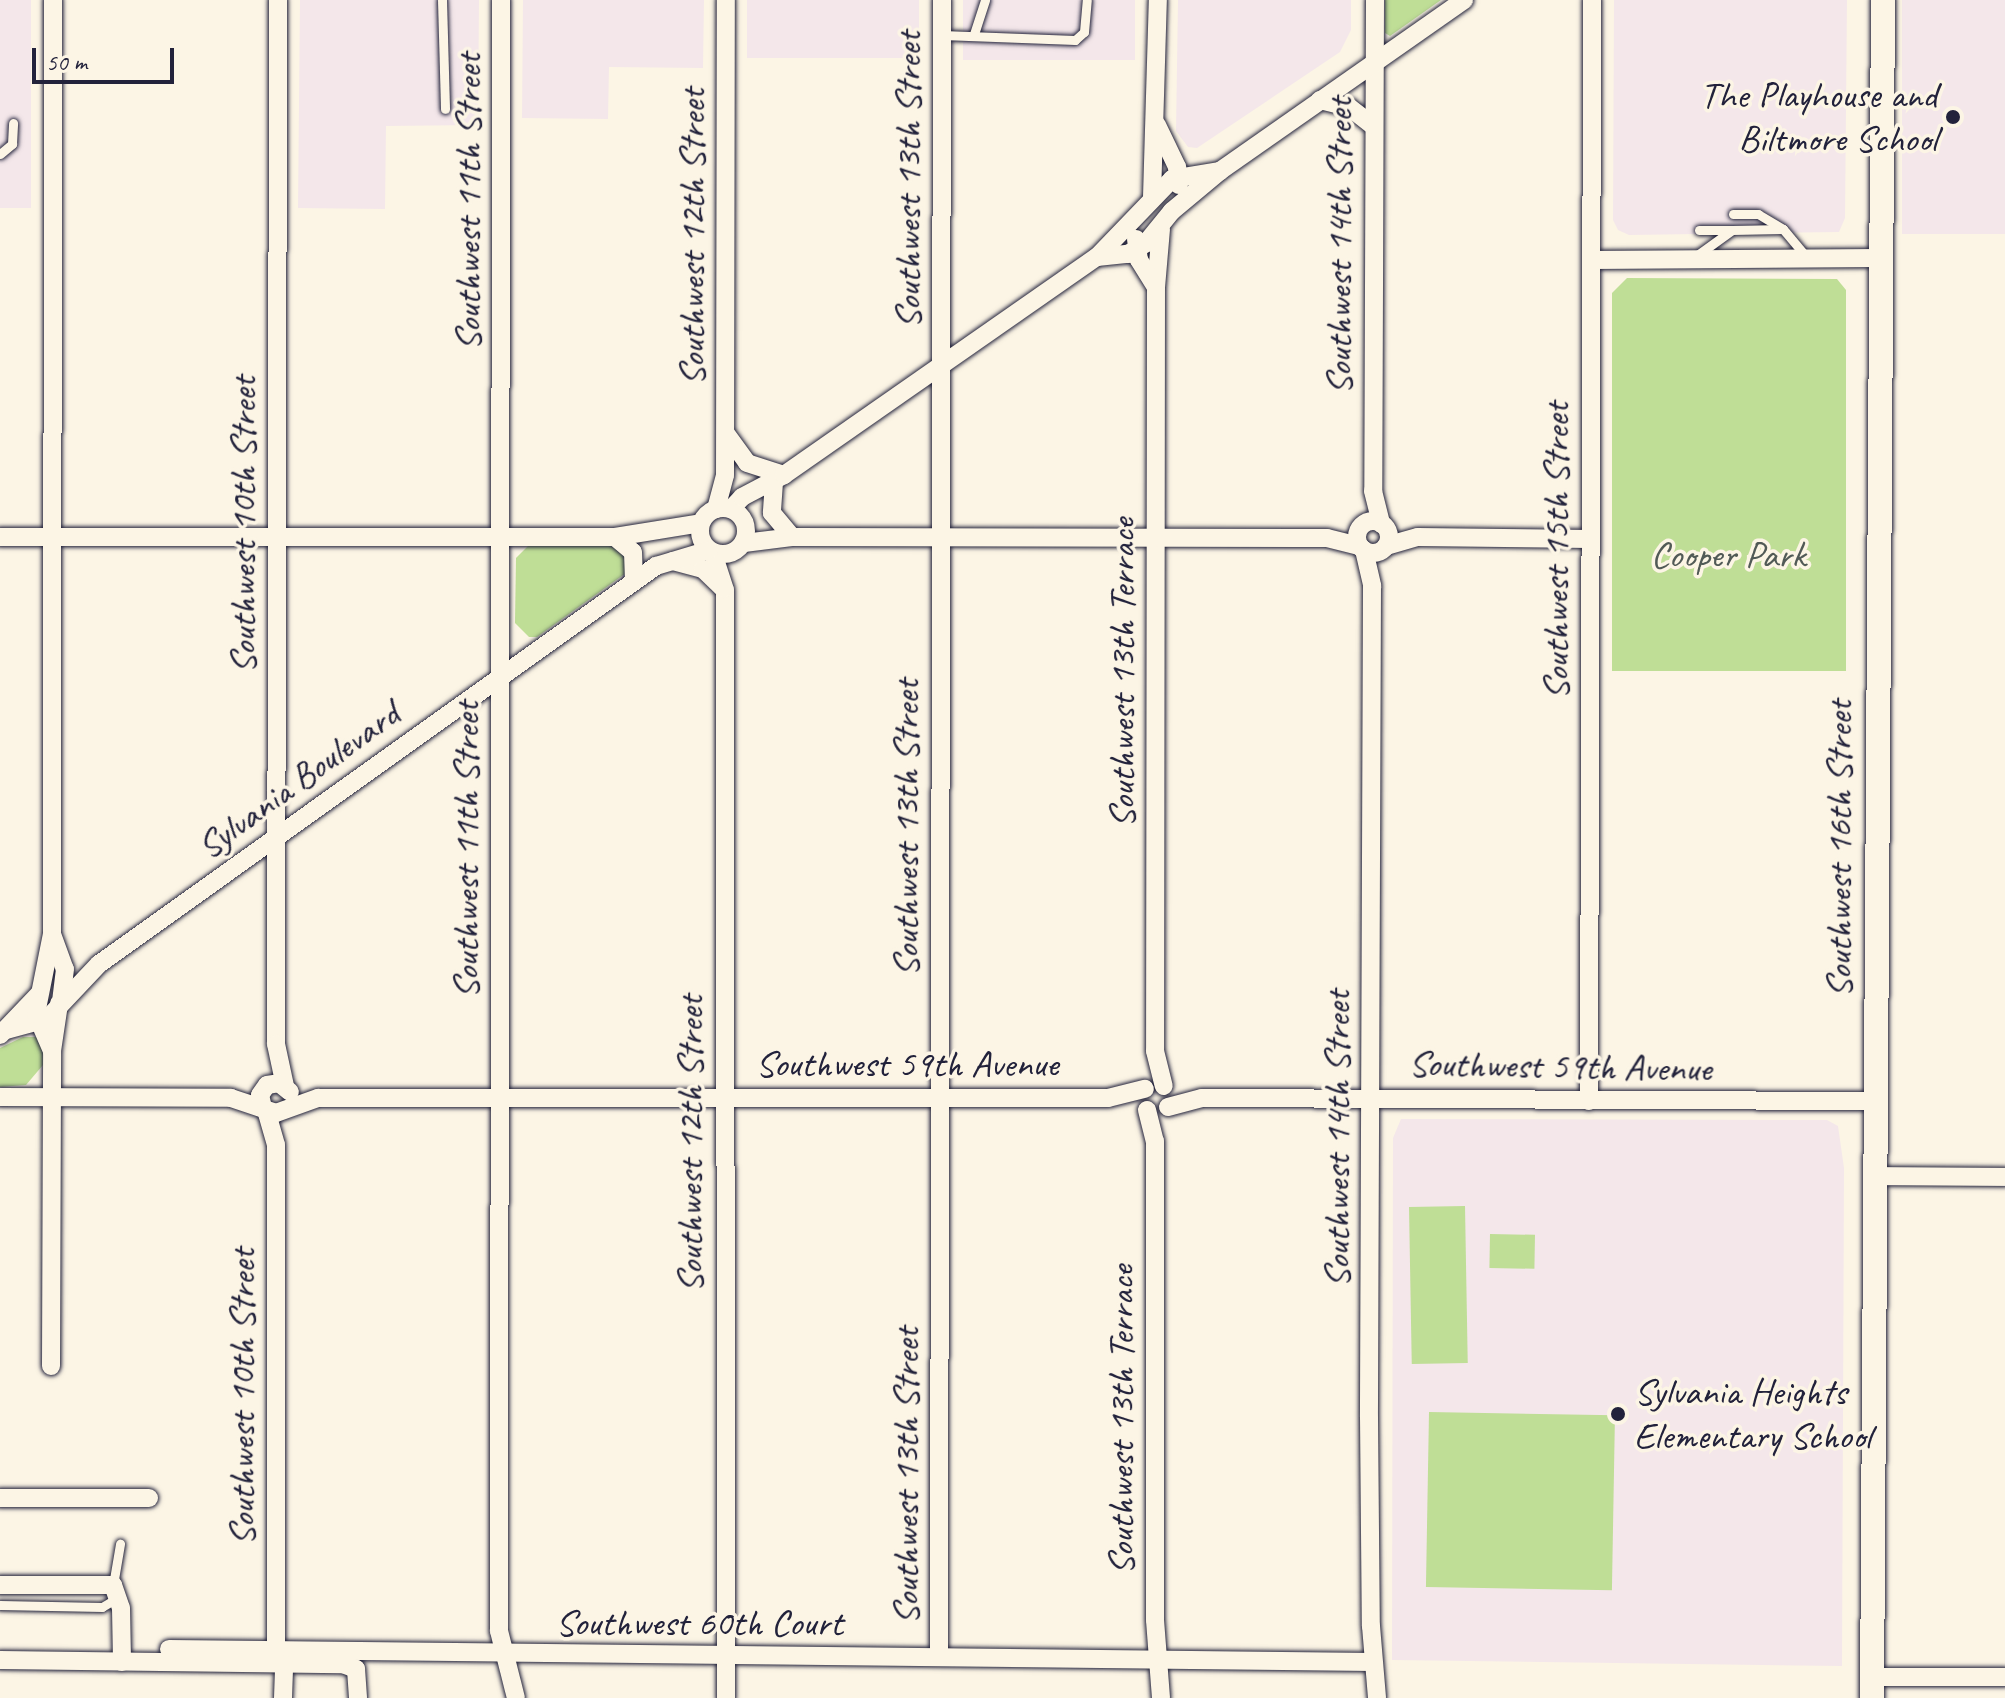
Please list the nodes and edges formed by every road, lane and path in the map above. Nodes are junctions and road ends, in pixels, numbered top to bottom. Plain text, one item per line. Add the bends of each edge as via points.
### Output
1 (53, 0) edge
2 (278, 0) edge
3 (442, 0) edge
4 (501, 0) edge
5 (726, 0) edge
6 (942, 0) edge
7 (985, 0) edge
8 (1087, 0) edge
9 (1158, 0) edge
10 (1375, 0) edge
11 (1464, 0) edge
12 (1592, 0) edge
13 (1883, 0) edge
14 (974, 34) junction
15 (942, 35) junction
16 (1373, 62) junction
17 (1320, 100) junction
18 (445, 109) dead end
19 (13, 123) dead end
20 (1157, 125) junction
21 (1372, 125) junction
22 (0, 154) edge
23 (1220, 171) junction
24 (1179, 175) junction
25 (1152, 197) junction
26 (1172, 211) junction
27 (1143, 214) junction
28 (1733, 214) dead end
29 (1161, 229) junction
30 (1783, 229) junction
31 (1699, 230) dead end
32 (1732, 230) junction
33 (1136, 248) junction
34 (1097, 257) junction
35 (1693, 258) junction
36 (1807, 258) junction
37 (1879, 258) junction
38 (1591, 260) junction
39 (1156, 287) junction
40 (941, 363) junction
41 (725, 433) junction
42 (779, 478) junction
43 (724, 509) junction
44 (701, 523) junction
45 (0, 537) edge
46 (52, 537) junction
47 (501, 537) junction
48 (615, 537) junction
49 (792, 537) junction
50 (941, 537) junction
51 (1373, 537) junction
52 (277, 538) junction
53 (1156, 538) junction
54 (1590, 539) junction
55 (742, 543) junction
56 (711, 551) junction
57 (664, 564) junction
58 (634, 581) junction
59 (725, 590) junction
60 (501, 676) junction
61 (277, 833) junction
62 (52, 934) junction
63 (97, 966) junction
64 (62, 974) junction
65 (40, 992) junction
66 (60, 1002) junction
67 (40, 1019) junction
68 (3, 1033) edge
69 (52, 1051) junction
70 (0, 1097) edge
71 (52, 1097) junction
72 (1371, 1097) junction
73 (276, 1098) junction
74 (500, 1098) junction
75 (724, 1098) junction
76 (940, 1098) junction
77 (1156, 1098) junction
78 (1589, 1101) junction
79 (1874, 1101) junction
80 (1873, 1176) junction
81 (2005, 1177) edge
82 (51, 1366) dead end
83 (0, 1498) edge
84 (149, 1498) dead end
85 (120, 1544) dead end
86 (0, 1585) edge
87 (116, 1591) junction
88 (0, 1605) edge
89 (169, 1649) dead end
90 (280, 1656) junction
91 (726, 1656) junction
92 (507, 1657) junction
93 (939, 1657) junction
94 (1158, 1659) junction
95 (0, 1660) edge
96 (122, 1662) junction
97 (1373, 1662) junction
98 (2005, 1677) edge
99 (1872, 1688) edge
100 (283, 1698) edge
101 (358, 1698) edge
102 (516, 1698) edge
103 (726, 1698) edge
104 (1161, 1698) edge
105 (1377, 1698) edge

1 - 46 street
2 - 52 street, Southwest 10th Street
3 - 18 lane
4 - 47 street, Southwest 11th Street
5 - 41 street, Southwest 12th Street
6 - 15 street, Southwest 13th Street
7 - 14 lane
8 - 14 lane via 1084,32 1075,40 1000,41
9 - 20 street
10 - 16 street, Southwest 14th Street
11 - 16 street
12 - 38 street, Southwest 15th Street
13 - 37 street, Southwest 16th Street
14 - 15 lane
15 - 40 street, Southwest 13th Street
16 - 17 street
16 - 21 street, Southwest 14th Street
17 - 21 street via 1349,107
17 - 23 street
19 - 22 lane via 12,144
20 - 24 street
20 - 25 street
21 - 51 street, Southwest 14th Street
23 - 24 street
23 - 26 street
24 - 25 street
24 - 26 street
25 - 27 street
26 - 29 street
27 - 33 street
27 - 34 street
28 - 30 lane via 1758,214
29 - 33 street
29 - 39 street, Southwest 13th Terrace
30 - 32 lane
30 - 36 lane
31 - 32 lane
32 - 35 lane
33 - 34 street via 1128,254
33 - 39 street, Southwest 13th Terrace
34 - 40 street
35 - 36 street
35 - 38 street
36 - 37 street
37 - 79 street, Southwest 16th Street
38 - 54 street, Southwest 15th Street
39 - 53 street, Southwest 13th Terrace
40 - 42 street
40 - 50 street, Southwest 13th Street
41 - 42 street via 747,463
41 - 43 street, Southwest 12th Street via 725,475 732,487
42 - 43 street
42 - 49 street via 772,513
42 - 55 street
43 - 44 street
43 - 55 street via 744,521
44 - 48 street
44 - 56 street via 701,538
44 - 57 street, Sylvania Boulevard
45 - 46 street
46 - 52 street
46 - 62 street
47 - 48 street
47 - 52 street
47 - 60 street, Southwest 11th Street
48 - 58 street via 633,552
49 - 50 street
49 - 55 street via 784,542
50 - 53 street
50 - 76 street, Southwest 13th Street
51 - 53 street
51 - 54 street
51 - 72 street, Southwest 14th Street
52 - 61 street, Southwest 10th Street
53 - 77 street, Southwest 13th Terrace
54 - 78 street, Southwest 15th Street
55 - 56 street
55 - 59 street, Southwest 12th Street
56 - 57 street, Sylvania Boulevard
56 - 59 street, Southwest 12th Street
57 - 58 street, Sylvania Boulevard
57 - 59 street via 703,569
58 - 60 street, Sylvania Boulevard
59 - 75 street, Southwest 12th Street
60 - 61 street, Sylvania Boulevard
60 - 74 street, Southwest 11th Street
61 - 63 street, Sylvania Boulevard
61 - 73 street, Southwest 10th Street
62 - 64 street
62 - 65 street
63 - 64 street
63 - 66 street, Sylvania Boulevard
64 - 65 street
64 - 66 street
65 - 67 street
65 - 68 street
66 - 67 street, Sylvania Boulevard
66 - 69 street
67 - 68 street
67 - 69 street
69 - 71 street
70 - 71 street, Southwest 59th Avenue
71 - 73 street, Southwest 59th Avenue
71 - 82 street
72 - 77 street, Southwest 59th Avenue
72 - 78 street, Southwest 59th Avenue
72 - 97 street, Southwest 14th Street
73 - 74 street, Southwest 59th Avenue
73 - 90 street, Southwest 10th Street
74 - 75 street, Southwest 59th Avenue
74 - 92 street, Southwest 11th Street via 499,1631
75 - 76 street, Southwest 59th Avenue
75 - 91 street, Southwest 12th Street
76 - 77 street, Southwest 59th Avenue
76 - 93 street, Southwest 13th Street
77 - 94 street, Southwest 13th Terrace
78 - 79 street, Southwest 59th Avenue
79 - 80 street, Southwest 16th Street
80 - 81 street
80 - 99 street, Southwest 16th Street
83 - 84 street
85 - 87 lane
86 - 87 street
87 - 88 lane via 102,1607
87 - 96 street
89 - 90 street, Southwest 60th Court
90 - 92 street, Southwest 60th Court via 412,1649
90 - 96 street
90 - 100 street, Southwest 10th Street
90 - 101 street via 351,1666 358,1675
91 - 92 street, Southwest 60th Court
91 - 93 street, Southwest 60th Court
91 - 103 street, Southwest 12th Street
92 - 102 street, Southwest 11th Street
93 - 94 street, Southwest 60th Court
94 - 97 street, Southwest 60th Court
94 - 104 street, Southwest 13th Terrace
95 - 96 street
97 - 105 street, Southwest 14th Street
98 - 99 street

